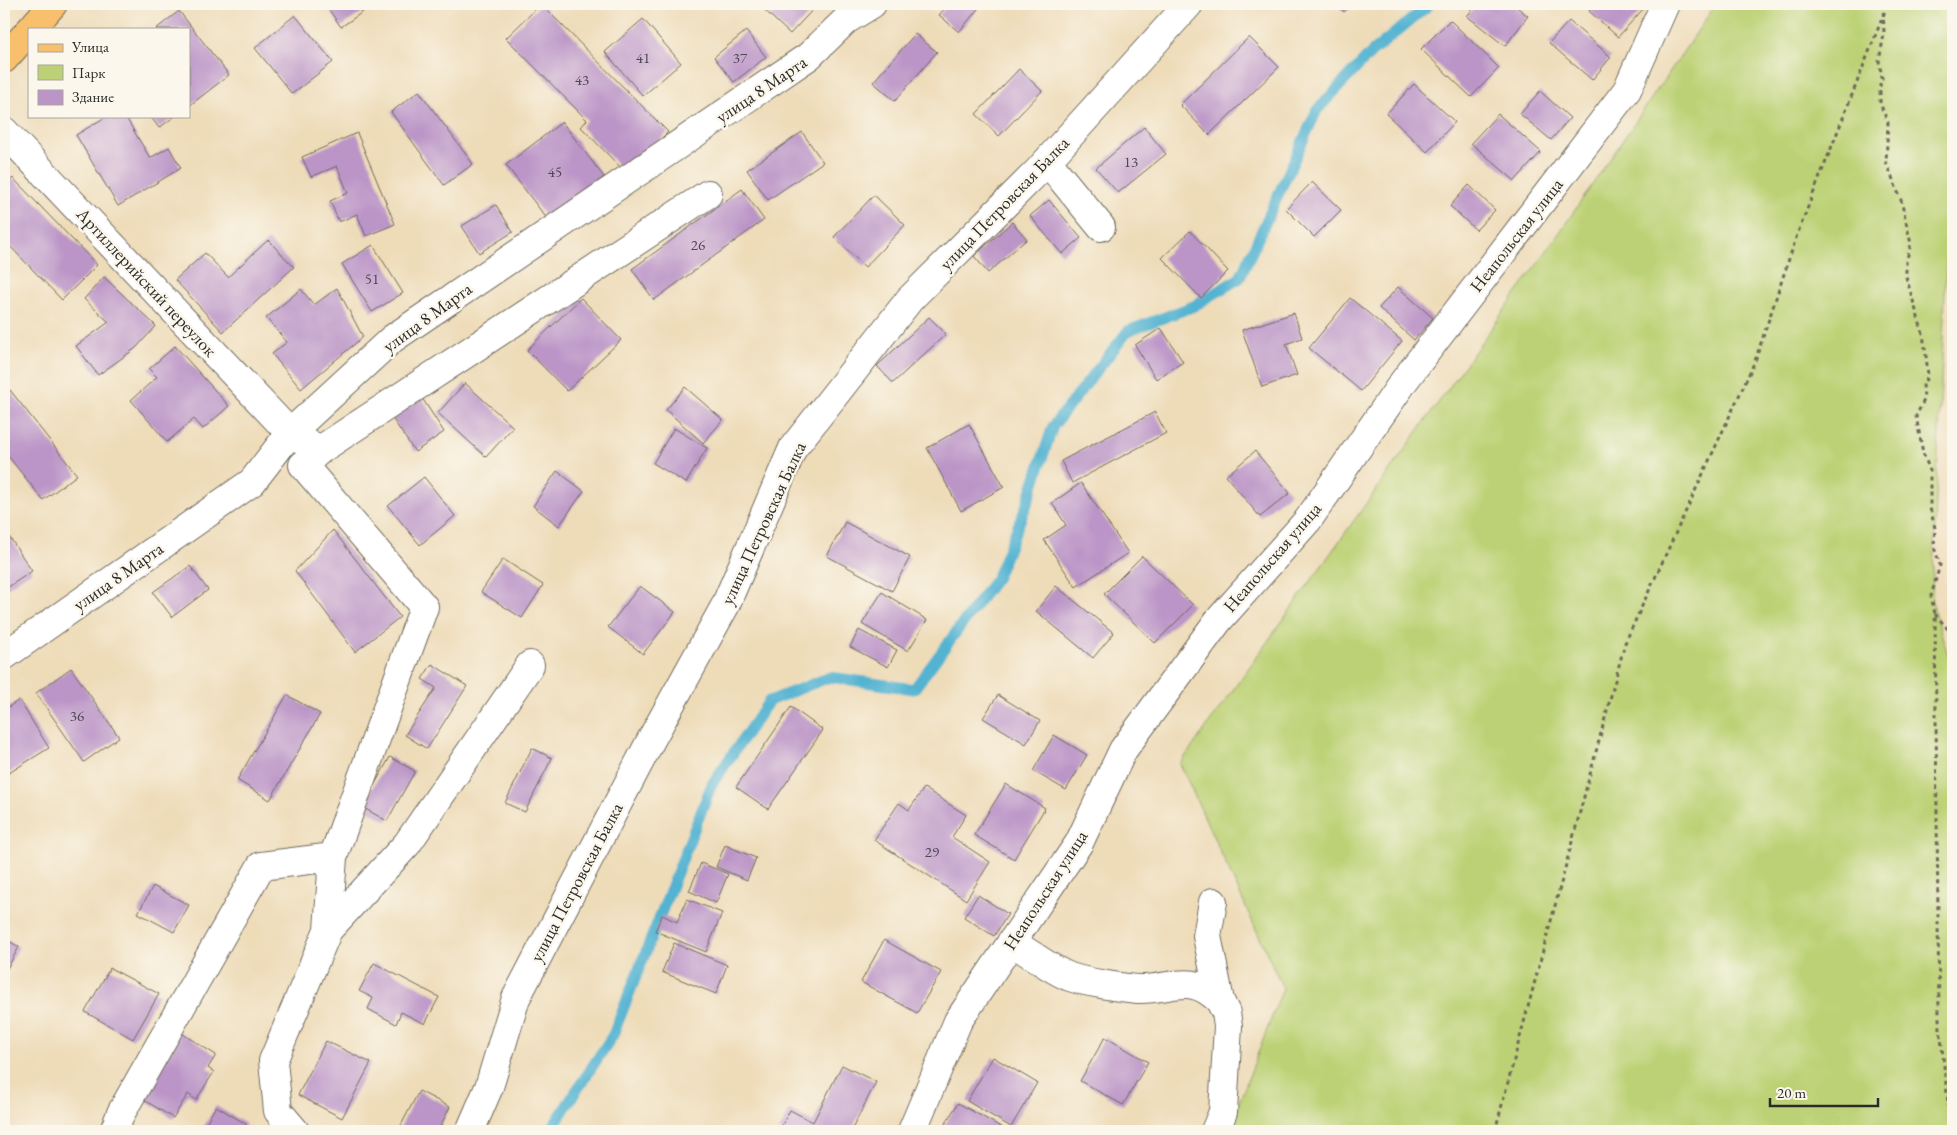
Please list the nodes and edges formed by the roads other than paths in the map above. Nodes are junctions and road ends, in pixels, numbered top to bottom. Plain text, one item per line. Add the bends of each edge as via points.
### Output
1 (54, 4) edge
2 (872, 4) edge
3 (1189, 4) edge
4 (1665, 4) edge
5 (839, 12) edge
6 (32, 28) edge
7 (28, 32) edge
8 (4, 59) edge
9 (4, 131) edge
10 (1047, 161) junction
11 (708, 194) dead end
12 (1101, 227) dead end
13 (290, 433) junction
14 (320, 450) junction
15 (4, 656) edge
16 (530, 665) dead end
17 (333, 856) junction
18 (1213, 902) dead end
19 (328, 930) junction
20 (1011, 942) junction
21 (1220, 1001) junction
22 (1219, 1122) edge
23 (114, 1131) edge
24 (295, 1131) edge
25 (470, 1131) edge
26 (912, 1131) edge
27 (1199, 1131) edge

1 - 6 main road
2 - 5 street, улица 8 Марта
3 - 10 street, улица Петровская Балка
4 - 20 street, Неапольская улица via 1628,90 1404,381 1308,520 1218,621 1123,750 1080,843
5 - 13 street, улица 8 Марта via 809,56 392,339
7 - 8 main road
9 - 13 street, Артиллерийский переулок
10 - 12 street
10 - 25 street, улица Петровская Балка via 910,299 793,448 724,606 516,998 489,1087
11 - 14 street
13 - 14 street, Артиллерийский переулок
13 - 15 street, улица 8 Марта via 252,482
14 - 17 street via 303,465 424,607
16 - 19 street via 407,844
17 - 19 street
17 - 23 street via 261,866 121,1113
18 - 21 street via 1207,936
19 - 24 street via 273,1061 278,1112
20 - 21 street via 1070,976 1138,989 1192,984 1211,991
20 - 26 street, Неапольская улица via 958,1021
21 - 22 street via 1228,1026
22 - 27 street

